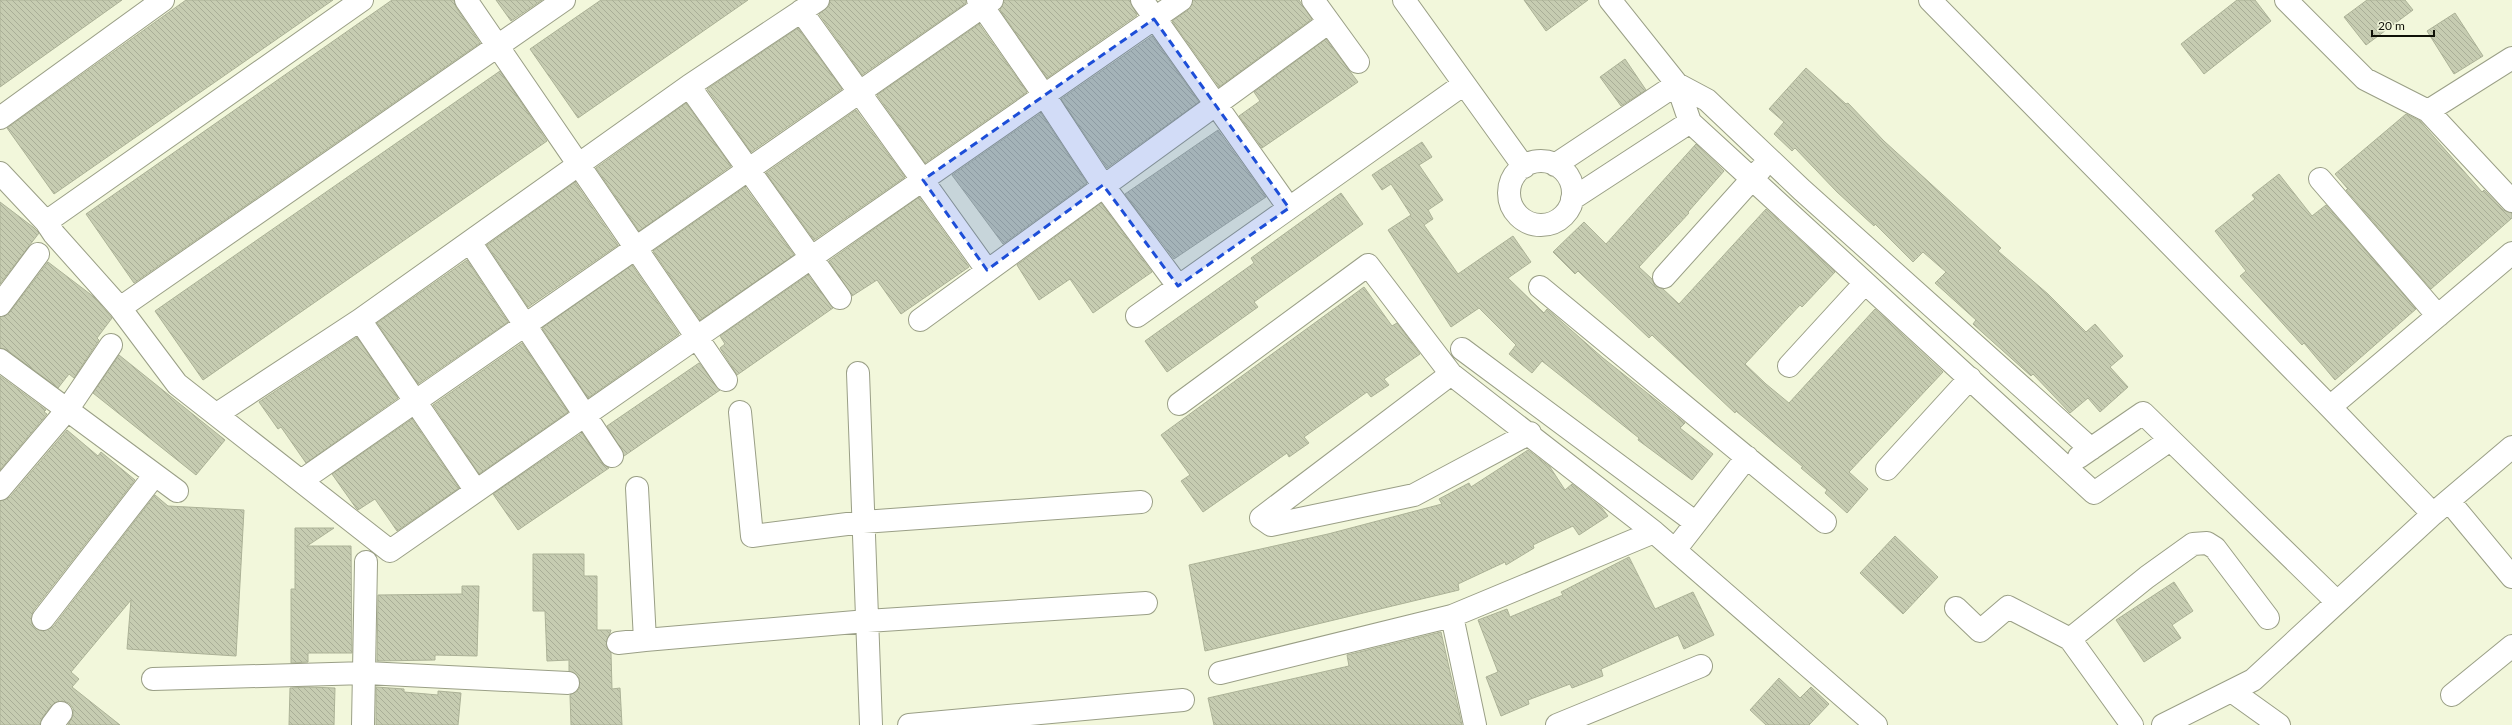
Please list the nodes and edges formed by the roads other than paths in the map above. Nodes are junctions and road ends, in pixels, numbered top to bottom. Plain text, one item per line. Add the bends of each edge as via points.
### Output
1 (163, 0) edge
2 (362, 0) edge
3 (466, 0) edge
4 (564, 0) edge
5 (1142, 0) edge
6 (1181, 0) edge
7 (1313, 0) edge
8 (1404, 0) edge
9 (1610, 0) edge
10 (1930, 0) edge
11 (2286, 0) edge
12 (984, 2) edge
13 (809, 6) edge
14 (1154, 19) junction
15 (1329, 22) junction
16 (498, 46) junction
17 (2512, 58) edge
18 (1358, 62) dead end
19 (1464, 84) junction
20 (1677, 84) junction
21 (689, 86) junction
22 (860, 92) junction
23 (1044, 95) junction
24 (1215, 105) junction
25 (2428, 111) junction
26 (0, 118) edge
27 (1690, 122) junction
28 (1769, 158) junction
29 (579, 165) junction
30 (1555, 165) junction
31 (1524, 167) junction
32 (748, 170) junction
33 (0, 174) edge
34 (2320, 179) dead end
35 (923, 180) junction
36 (1751, 180) junction
37 (1103, 185) junction
38 (1572, 199) junction
39 (2512, 201) edge
40 (1289, 208) junction
41 (46, 222) junction
42 (470, 242) junction
43 (636, 248) junction
44 (2512, 253) edge
45 (38, 254) dead end
46 (811, 257) junction
47 (987, 270) junction
48 (1664, 277) dead end
49 (1865, 283) junction
50 (1178, 286) junction
51 (1540, 287) dead end
52 (840, 298) dead end
53 (0, 305) edge
54 (120, 308) junction
55 (1137, 316) dead end
56 (2438, 316) junction
57 (360, 320) junction
58 (920, 320) dead end
59 (525, 325) junction
60 (697, 337) junction
61 (111, 345) dead end
62 (1462, 349) dead end
63 (0, 360) edge
64 (1789, 366) dead end
65 (858, 373) dead end
66 (1451, 374) junction
67 (1970, 378) junction
68 (726, 380) dead end
69 (416, 401) junction
70 (1179, 404) dead end
71 (2330, 407) junction
72 (67, 410) junction
73 (740, 412) dead end
74 (217, 414) junction
75 (585, 415) junction
76 (1530, 433) junction
77 (2170, 440) junction
78 (2512, 447) edge
79 (2091, 448) junction
80 (612, 456) dead end
81 (1746, 457) junction
82 (2065, 466) junction
83 (1887, 469) dead end
84 (154, 476) junction
85 (301, 481) junction
86 (637, 488) dead end
87 (0, 489) edge
88 (177, 491) dead end
89 (476, 491) junction
90 (1141, 502) dead end
91 (2441, 508) junction
92 (863, 522) junction
93 (1825, 522) dead end
94 (1696, 524) junction
95 (1654, 532) junction
96 (1675, 550) junction
97 (366, 562) dead end
98 (2512, 577) edge
99 (2338, 602) junction
100 (1146, 603) dead end
101 (1956, 608) dead end
102 (1452, 616) junction
103 (2268, 618) dead end
104 (43, 619) dead end
105 (867, 621) junction
106 (2070, 639) junction
107 (645, 640) junction
108 (618, 644) dead end
109 (2512, 646) edge
110 (1701, 666) dead end
111 (366, 673) junction
112 (1220, 673) dead end
113 (153, 679) dead end
114 (568, 683) dead end
115 (2233, 692) junction
116 (2452, 695) dead end
117 (1183, 700) dead end
118 (363, 725) edge
119 (871, 725) edge
120 (909, 725) edge
121 (1475, 725) edge
122 (1557, 725) edge
123 (1876, 725) edge
124 (2132, 725) edge
125 (2163, 725) edge
126 (2279, 725) edge

1 - 26 street
2 - 41 street
3 - 16 street
4 - 16 street
5 - 14 street
6 - 14 street
7 - 15 street
8 - 19 street
9 - 20 street
10 - 71 street
11 - 25 street via 2365,79
12 - 22 street
12 - 23 street
13 - 21 street
13 - 22 street
14 - 23 street
14 - 24 street
15 - 18 street
15 - 24 street
16 - 29 street
16 - 54 street
17 - 25 street
19 - 31 street
19 - 40 street
20 - 27 street
20 - 28 street via 1707,100
20 - 30 street
21 - 29 street
21 - 32 street
22 - 32 street
22 - 35 street
23 - 35 street
23 - 37 street
24 - 37 street
24 - 40 street
25 - 39 street
27 - 36 street
27 - 38 street
28 - 36 street
28 - 79 street
29 - 42 street
29 - 43 street
30 - 31 street via 1535,162
30 - 38 street via 1569,179
31 - 38 street via 1512,180 1509,199 1518,216 1526,222 1540,225 1555,222 1569,208
32 - 43 street
32 - 46 street
33 - 41 street
34 - 56 street
35 - 46 street
35 - 47 street
36 - 48 street
36 - 49 street
37 - 47 street
37 - 50 street
40 - 50 street
41 - 54 street
42 - 57 street
42 - 59 street
43 - 59 street
43 - 60 street
44 - 56 street
45 - 53 street
46 - 52 street
46 - 60 street
47 - 58 street
49 - 64 street
49 - 67 street
50 - 55 street
51 - 81 street
54 - 74 street via 177,384
56 - 71 street
57 - 69 street
57 - 74 street
59 - 69 street
59 - 75 street
60 - 68 street
60 - 75 street
61 - 72 street
62 - 94 street
63 - 72 street
65 - 92 street
66 - 70 street via 1368,265
66 - 76 street
66 - 76 street via 1261,518 1271,525 1414,496
67 - 82 street
67 - 83 street
69 - 85 street
69 - 89 street
71 - 91 street
72 - 84 street
72 - 87 street
73 - 92 street via 752,536
74 - 85 street
75 - 80 street
75 - 89 street
76 - 95 street
77 - 79 street via 2143,413
77 - 82 street via 2094,493
77 - 99 street
78 - 91 street
79 - 82 street
81 - 93 street
81 - 94 street
84 - 88 street
84 - 104 street
85 - 89 street via 390,551
86 - 107 street
90 - 92 street
91 - 98 street
91 - 99 street
92 - 105 street
94 - 96 street
95 - 96 street
95 - 102 street
96 - 123 street
97 - 111 street
99 - 115 street via 2252,680
100 - 105 street
101 - 106 street via 1980,631 2008,607
102 - 112 street
102 - 121 street
103 - 106 street via 2215,548 2207,543 2193,544 2147,576
105 - 107 street
105 - 119 street
106 - 124 street
107 - 108 street
109 - 116 street
110 - 122 street
111 - 113 street
111 - 114 street
111 - 118 street
115 - 125 street
115 - 126 street
117 - 120 street

